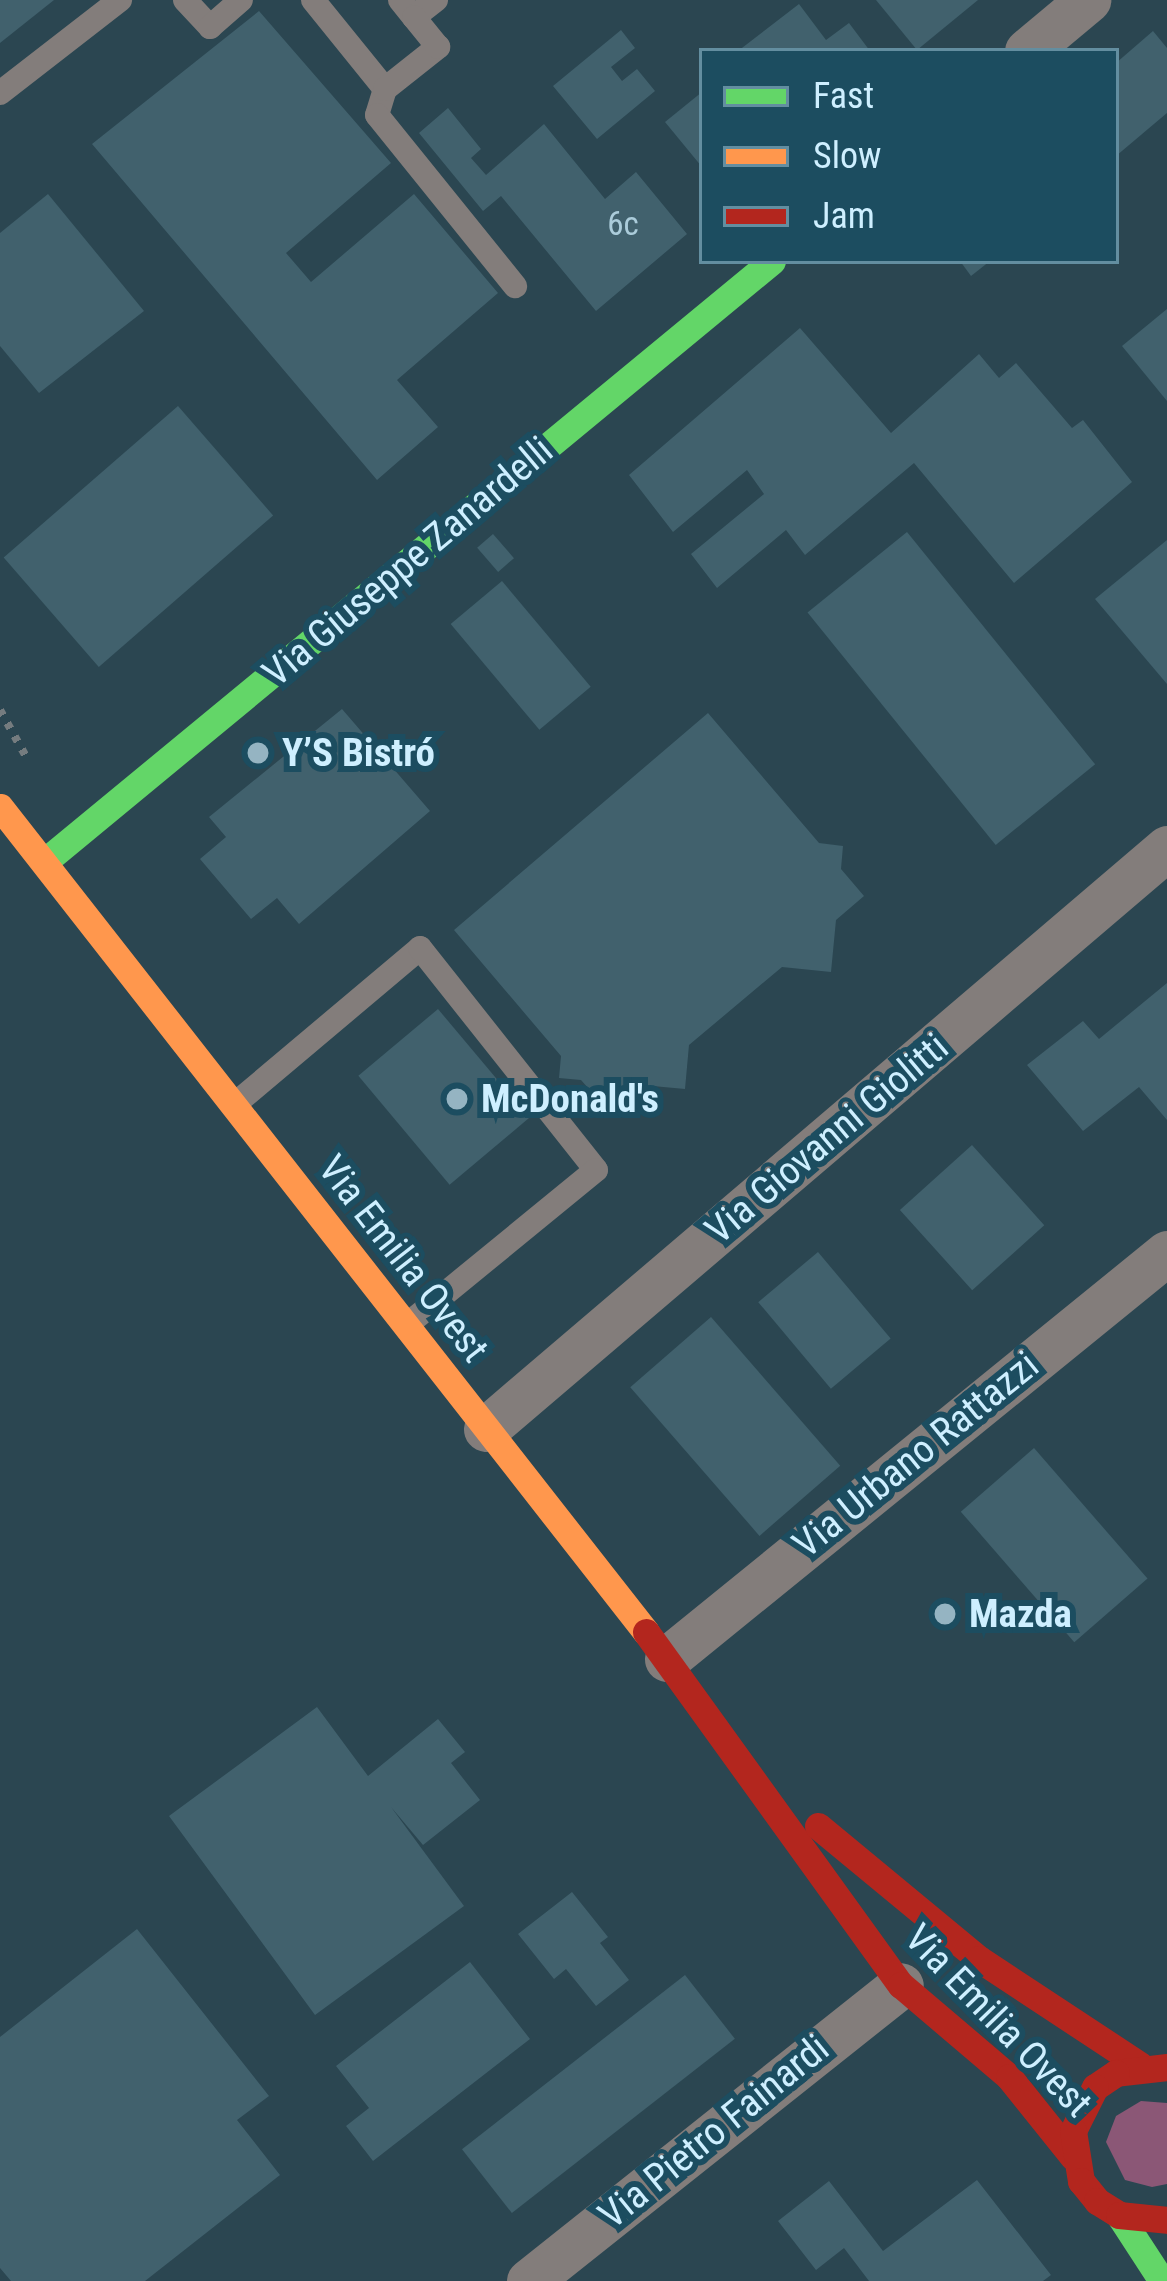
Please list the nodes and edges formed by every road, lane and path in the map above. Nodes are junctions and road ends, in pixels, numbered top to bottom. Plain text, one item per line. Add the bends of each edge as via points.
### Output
1 (120, 0) edge
2 (184, 0) edge
3 (241, 0) edge
4 (313, 0) edge
5 (436, 0) edge
6 (1088, 0) edge
7 (407, 9) edge
8 (1031, 48) edge
9 (385, 89) junction
10 (0, 93) edge
11 (768, 264) edge
12 (514, 286) dead end
13 (0, 807) edge
14 (1167, 848) edge
15 (44, 862) junction
16 (233, 1106) junction
17 (1167, 1253) edge
18 (406, 1325) junction
19 (486, 1429) junction
20 (667, 1660) junction
21 (742, 1762) junction
22 (901, 1985) junction
23 (1154, 2066) edge
24 (1073, 2157) junction
25 (1119, 2216) junction
26 (1167, 2219) edge
27 (529, 2281) edge
28 (1162, 2281) edge

1 - 10 lane
2 - 3 lane via 210,27
4 - 9 lane
5 - 7 lane
6 - 8 street
7 - 9 lane via 438,46
9 - 12 lane via 376,115
11 - 15 main road, Via Giuseppe Zanardelli
13 - 15 main road, Via Emilia Ovest
14 - 19 street, Via Giovanni Giolitti
15 - 16 main road, Via Emilia Ovest
16 - 18 main road, Via Emilia Ovest
16 - 18 lane via 419,948 596,1170
17 - 20 street, Via Urbano Rattazzi
18 - 19 main road, Via Emilia Ovest
19 - 20 main road, Via Emilia Ovest
20 - 21 main road, Via Emilia Ovest
21 - 22 main road, Via Emilia Ovest
21 - 23 main road, Via Emilia Ovest via 979,1959
22 - 24 main road, Via Emilia Ovest via 1009,2078
22 - 27 street, Via Pietro Fainardi
23 - 24 main road, Via Emilia Ovest via 1095,2087 1073,2132
24 - 25 main road, Via Emilia Ovest via 1081,2181
25 - 26 main road
25 - 28 main road, Via Emilia Ovest

